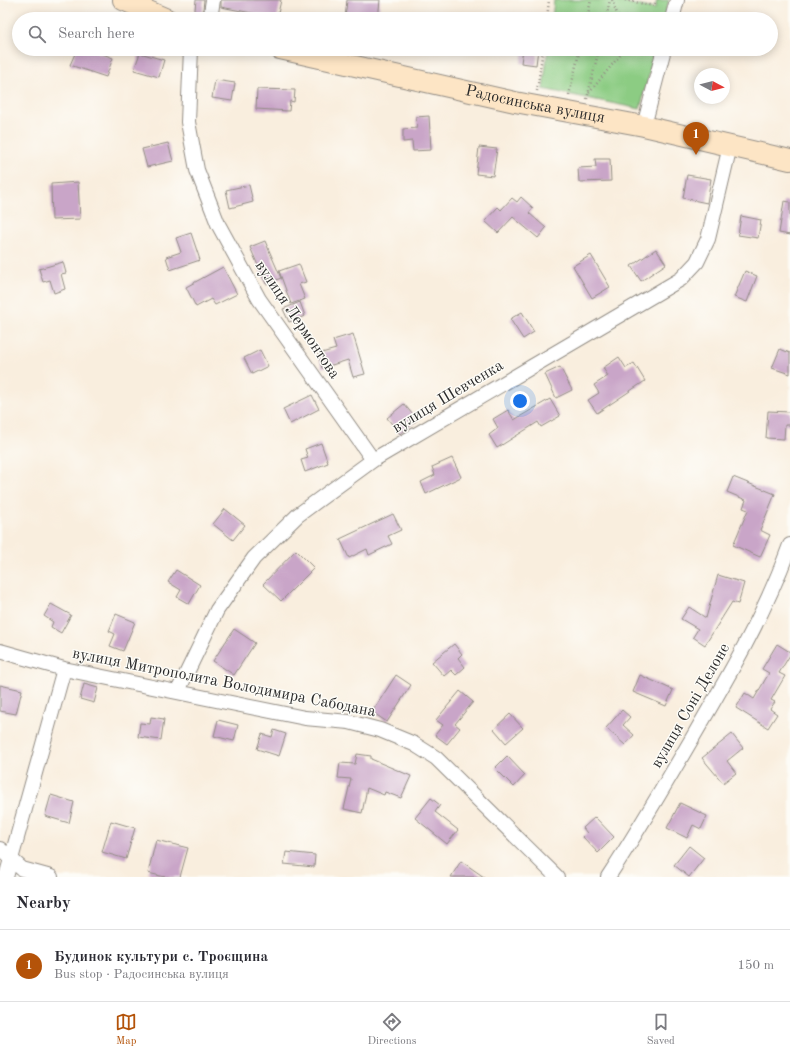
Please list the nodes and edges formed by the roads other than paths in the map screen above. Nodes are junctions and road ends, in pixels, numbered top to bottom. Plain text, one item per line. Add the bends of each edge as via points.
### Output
1 (123, 0) edge
2 (213, 0) edge
3 (677, 0) edge
4 (151, 12) edge
5 (211, 12) edge
6 (674, 12) edge
7 (191, 56) edge
8 (312, 56) edge
9 (662, 56) edge
10 (644, 126) junction
11 (730, 146) junction
12 (790, 160) edge
13 (373, 460) junction
14 (790, 546) edge
15 (0, 651) edge
16 (64, 669) junction
17 (178, 691) junction
18 (0, 849) edge
19 (12, 859) junction
20 (6, 877) edge
21 (51, 877) edge
22 (557, 877) edge
23 (608, 877) edge

1 - 4 street
2 - 5 street
3 - 6 street
7 - 13 street, вулиця Лермонтова via 188,122 197,170 218,224 259,299
8 - 10 street, Радосинська вулиця via 534,105
9 - 10 street
10 - 11 street, Радосинська вулиця
11 - 12 street, Радосинська вулиця
11 - 13 street, вулиця Шевченка via 708,239 697,262 681,279
13 - 17 street, вулиця Шевченка via 298,515 254,558 217,610
14 - 23 street, вулиця Соні Делоне via 748,643
15 - 16 street, вулиця Митрополита Володимира Сабодана
16 - 17 street, вулиця Митрополита Володимира Сабодана
16 - 19 street
17 - 22 street, вулиця Митрополита Володимира Сабодана via 305,718 349,722 380,730 414,744 436,758
18 - 19 street
19 - 20 street
19 - 21 street via 22,869

